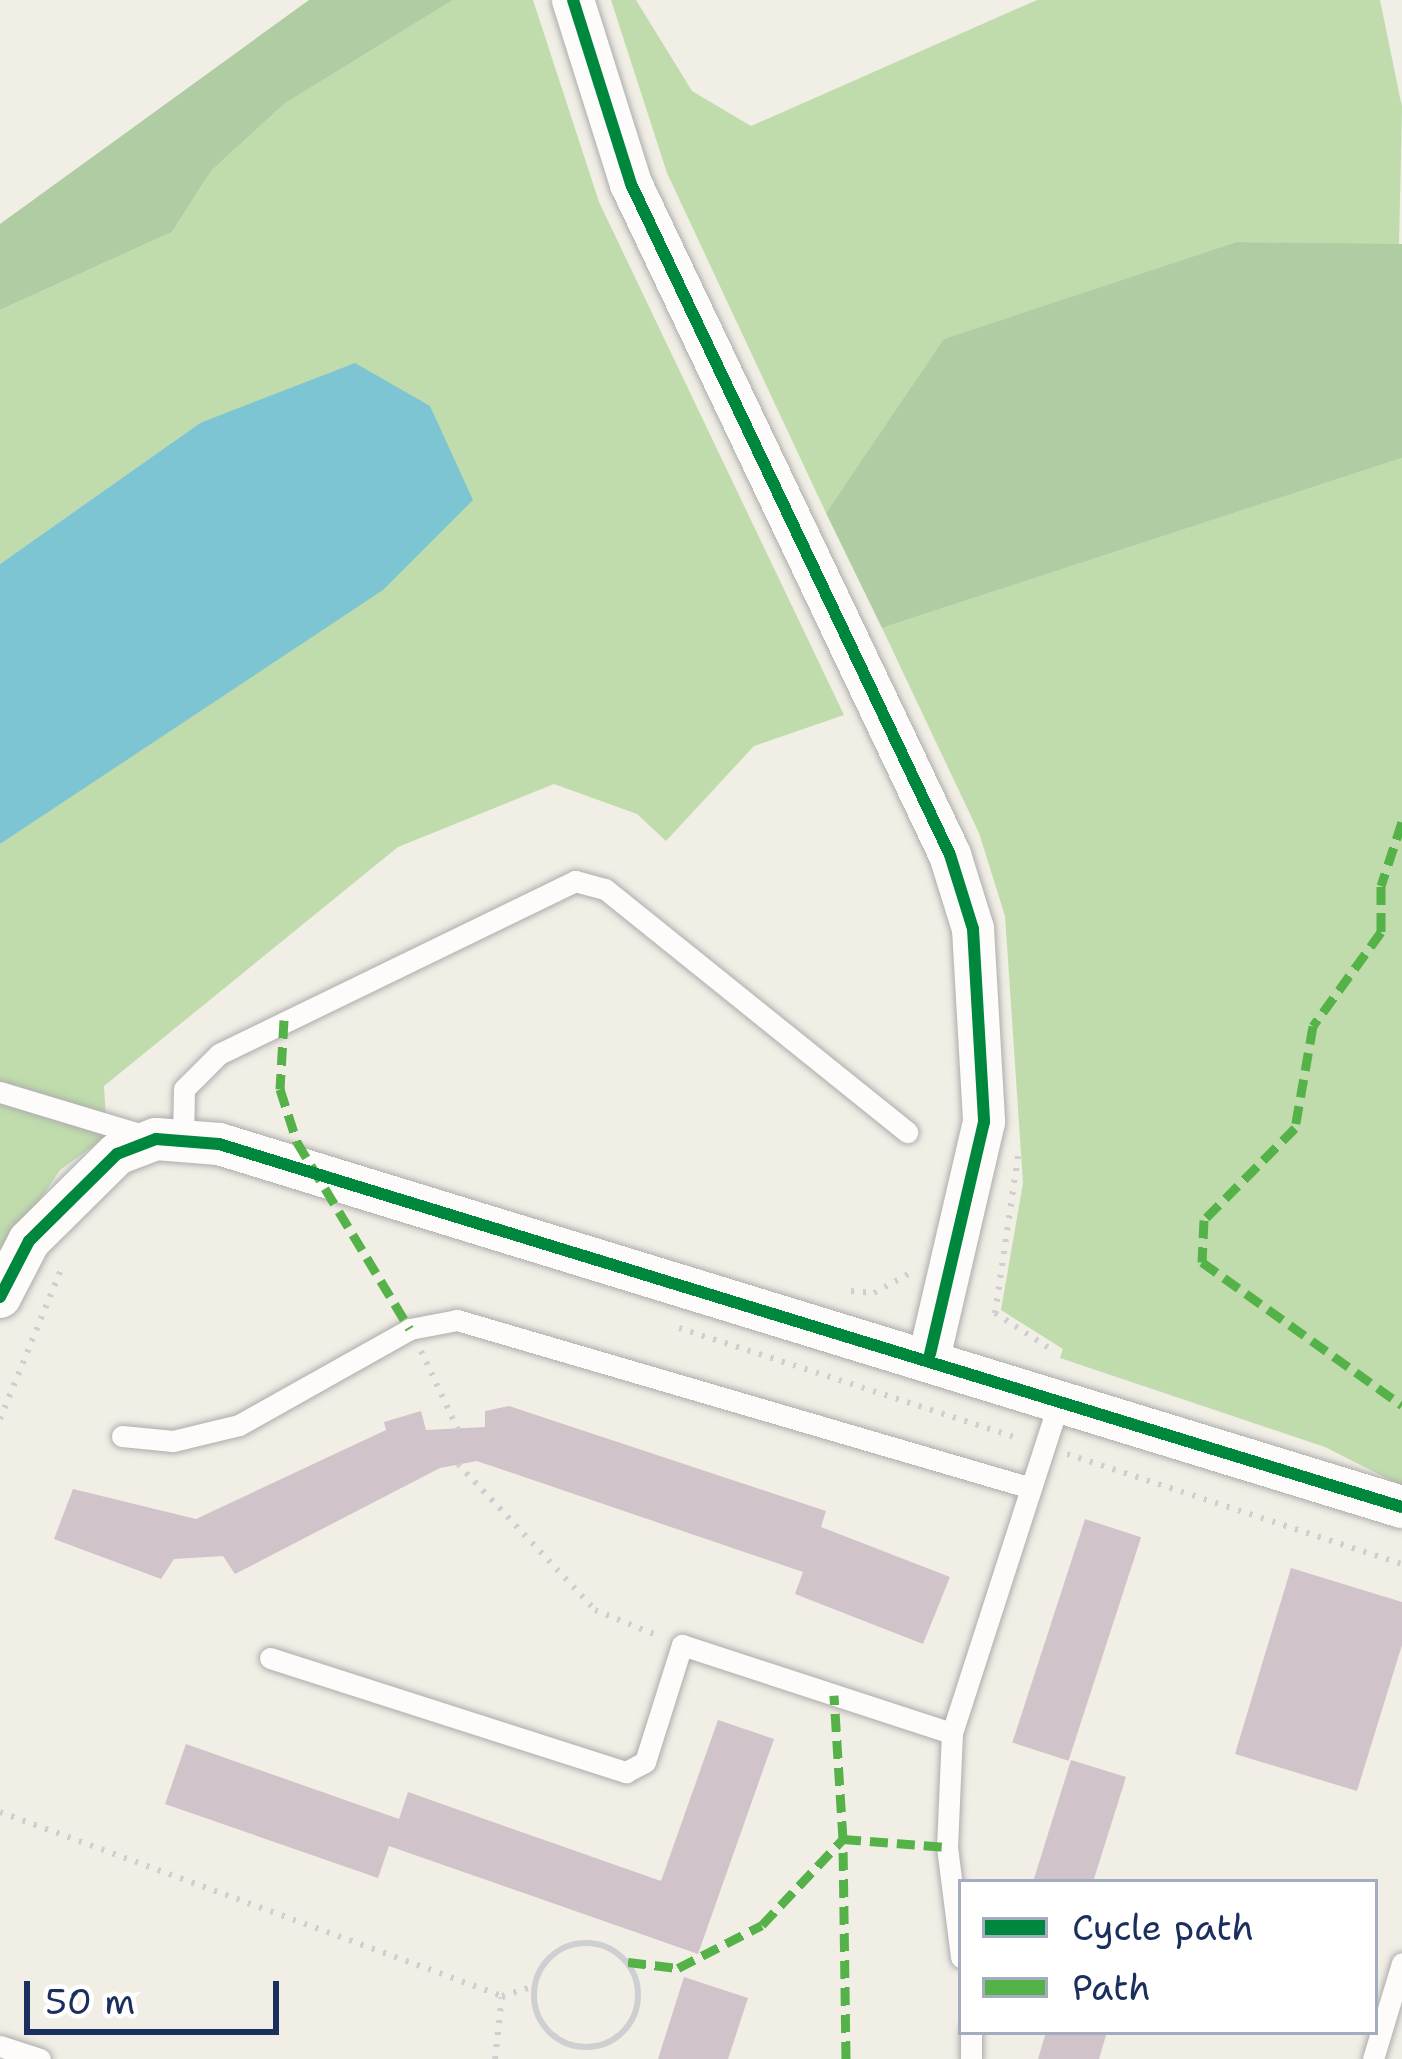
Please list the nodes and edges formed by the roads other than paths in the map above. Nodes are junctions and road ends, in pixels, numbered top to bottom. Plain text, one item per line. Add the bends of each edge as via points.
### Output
1 (573, 0) edge
2 (0, 1092) edge
3 (907, 1132) dead end
4 (170, 1140) junction
5 (0, 1297) edge
6 (930, 1354) junction
7 (1061, 1396) junction
8 (122, 1436) dead end
9 (1031, 1488) junction
10 (1402, 1507) edge
11 (270, 1658) dead end
12 (952, 1733) junction
13 (958, 1935) edge
14 (1402, 1963) edge
15 (0, 2046) edge
16 (40, 2059) edge
17 (1373, 2059) edge

1 - 6 street via 631,184 950,855 973,929 984,1122
2 - 4 lane
3 - 4 lane via 605,889 575,881 219,1054 184,1089
4 - 5 street via 78,1184
4 - 6 street via 290,1160
6 - 7 street
7 - 9 lane
7 - 10 street
8 - 9 lane via 173,1441 239,1425 410,1329 457,1320
9 - 12 lane
11 - 12 lane via 626,1772 646,1762 682,1645
12 - 13 lane via 946,1847
14 - 17 lane
15 - 16 lane

